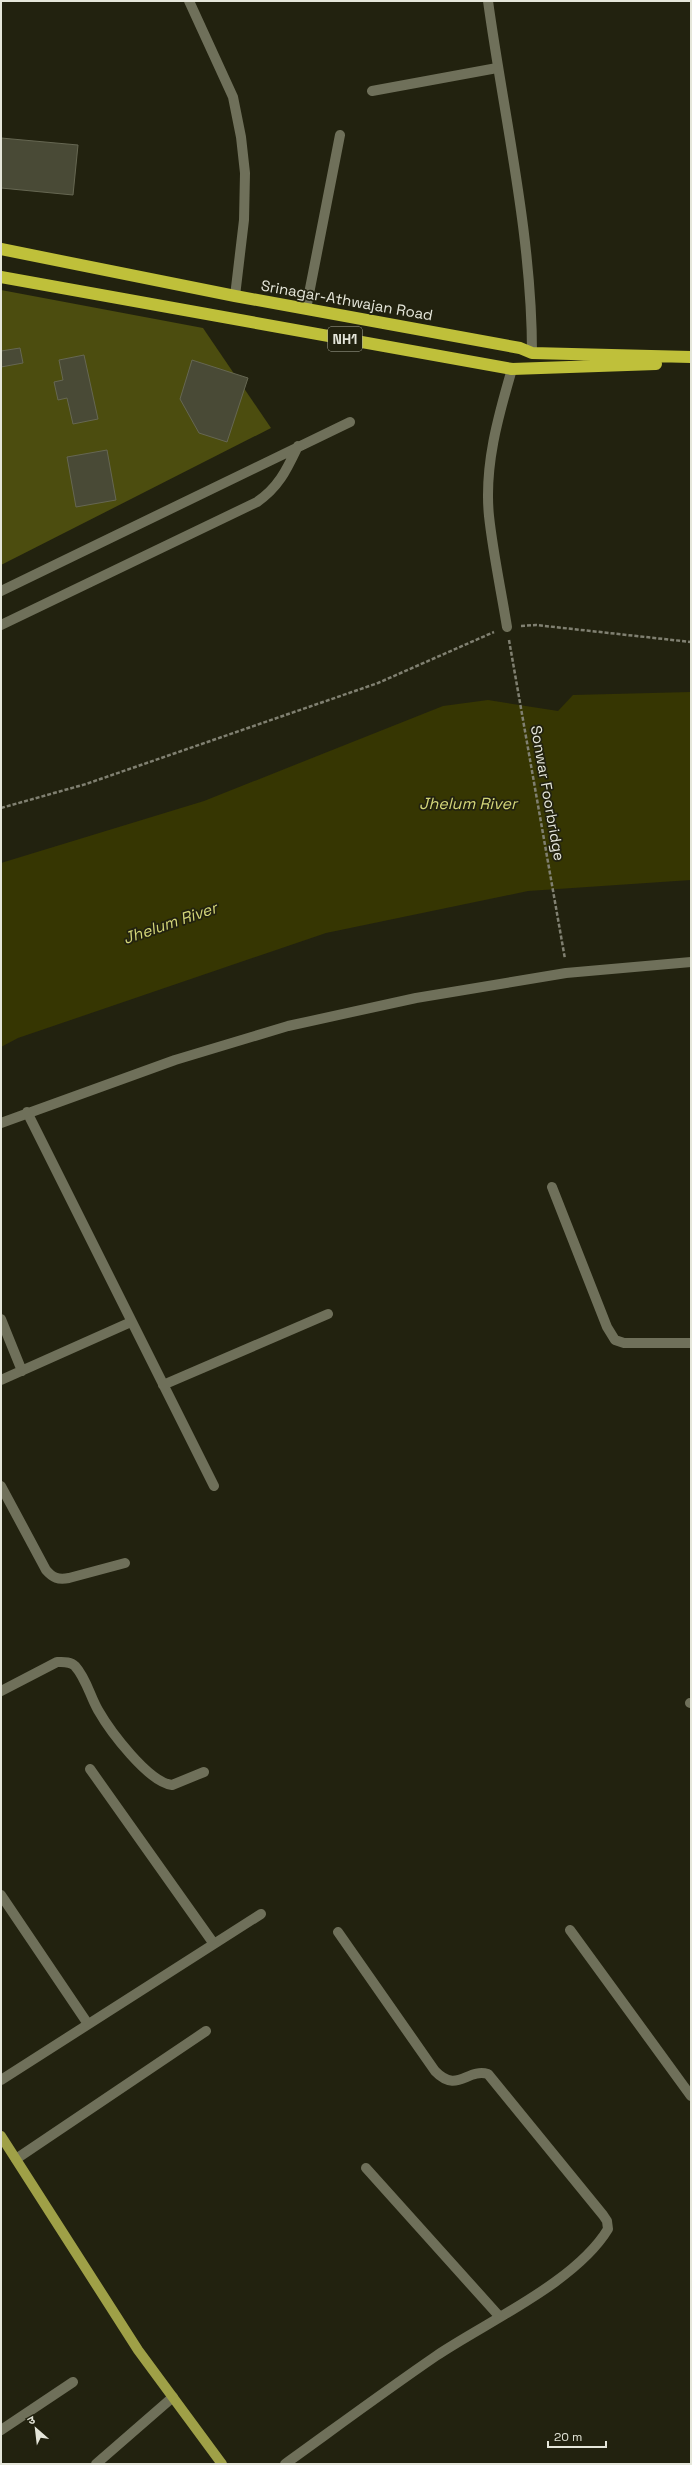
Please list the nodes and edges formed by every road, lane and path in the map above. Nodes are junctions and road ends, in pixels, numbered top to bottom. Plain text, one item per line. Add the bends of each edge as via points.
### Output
1 (189, 1) edge
2 (488, 1) edge
3 (498, 68) junction
4 (372, 91) dead end
5 (340, 135) dead end
6 (1, 248) edge
7 (1, 277) edge
8 (235, 296) junction
9 (306, 310) junction
10 (532, 353) junction
11 (691, 358) edge
12 (691, 362) edge
13 (512, 370) junction
14 (350, 422) dead end
15 (298, 446) junction
16 (1, 591) edge
17 (1, 625) edge
18 (507, 627) junction
19 (691, 642) edge
20 (511, 650) dead end
21 (1, 808) edge
22 (563, 940) dead end
23 (691, 962) edge
24 (27, 1112) junction
25 (1, 1123) edge
26 (552, 1188) dead end
27 (328, 1314) dead end
28 (1, 1319) edge
29 (131, 1322) junction
30 (691, 1343) edge
31 (22, 1371) junction
32 (1, 1380) edge
33 (163, 1385) junction
34 (1, 1486) edge
35 (214, 1486) dead end
36 (124, 1562) dead end
37 (1, 1691) edge
38 (90, 1769) dead end
39 (204, 1772) dead end
40 (1, 1895) edge
41 (261, 1914) dead end
42 (570, 1930) dead end
43 (338, 1932) dead end
44 (214, 1944) junction
45 (88, 2024) junction
46 (206, 2030) dead end
47 (1, 2080) edge
48 (691, 2096) edge
49 (1, 2136) edge
50 (16, 2159) junction
51 (366, 2168) dead end
52 (499, 2316) junction
53 (73, 2382) dead end
54 (172, 2397) junction
55 (1, 2430) edge
56 (96, 2464) edge
57 (222, 2464) edge
58 (285, 2464) edge

1 - 8 street via 233,97 241,136 244,220
2 - 3 street
3 - 4 street
3 - 10 street via 526,264 532,320
5 - 9 street
6 - 8 highway, Srinagar-Athwajan Road / NH1
7 - 13 highway, NH1
8 - 9 highway, Srinagar-Athwajan Road / NH1
9 - 10 highway, Srinagar-Athwajan Road / NH1 via 520,348
10 - 11 highway, Srinagar-Athwajan Road / NH1
12 - 13 highway, NH1
13 - 18 street via 498,418 489,468 489,515
14 - 15 street
15 - 16 street
15 - 17 street via 283,478 271,493 257,502
18 - 19 path via 536,625
18 - 21 path via 378,683 86,784
20 - 22 path, Sonwar Foorbridge
23 - 24 street via 566,973 416,998 288,1026 175,1060
24 - 25 street
24 - 29 street
26 - 30 street via 607,1327 615,1340 624,1343
27 - 33 street
28 - 31 street
29 - 31 street
29 - 33 street
31 - 32 street
33 - 35 street
34 - 36 street via 52,1577 69,1578
37 - 39 street via 57,1662 74,1665 113,1733 157,1780 172,1785
38 - 44 street
40 - 45 street
41 - 44 street
42 - 48 street
43 - 52 street via 435,2071 451,2081 460,2081 482,2072 488,2074 607,2221 608,2229 603,2238 564,2275 530,2299
44 - 45 street
45 - 47 street
46 - 50 street
49 - 50 main road
50 - 54 main road via 138,2350
51 - 52 street
52 - 58 street via 436,2356
53 - 55 street
54 - 56 street
54 - 57 main road

